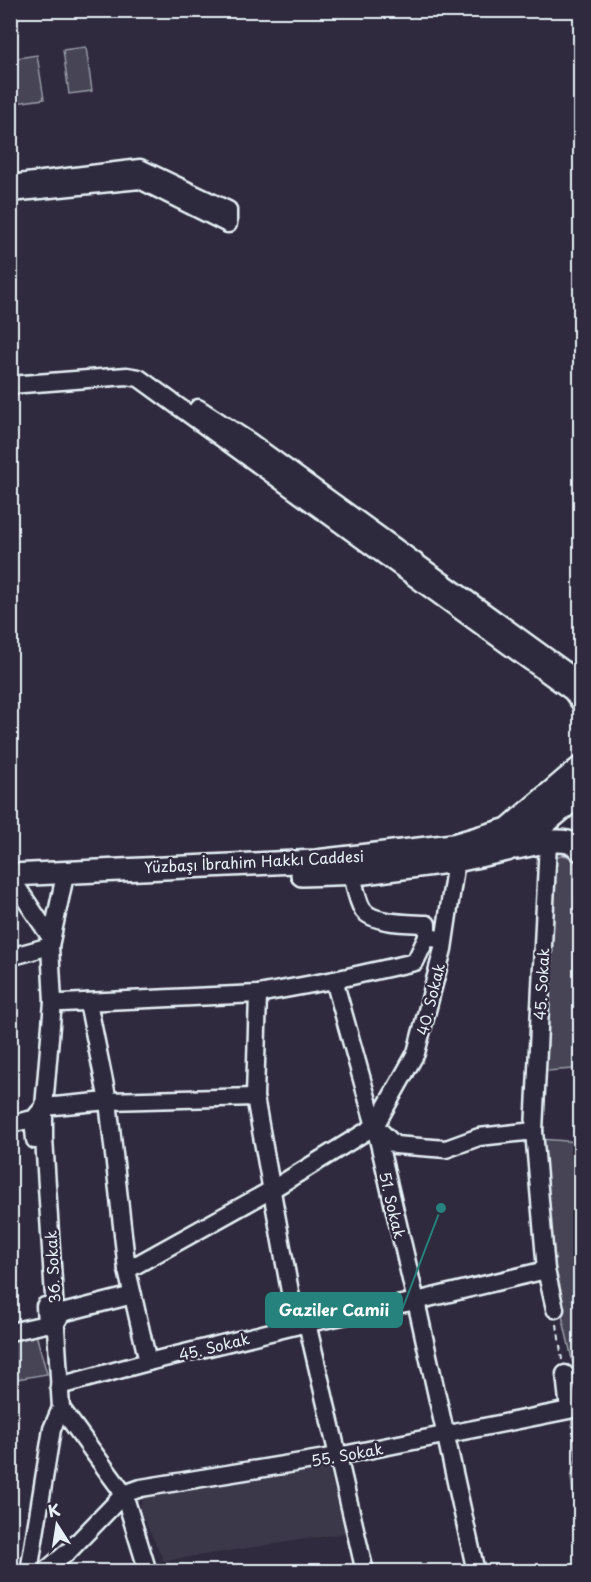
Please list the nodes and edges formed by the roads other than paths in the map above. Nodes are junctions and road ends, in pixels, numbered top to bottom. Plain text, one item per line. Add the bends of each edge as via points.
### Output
1 (10, 184) edge
2 (10, 192) edge
3 (10, 379) edge
4 (10, 385) edge
5 (580, 681) edge
6 (580, 704) edge
7 (580, 768) edge
8 (580, 794) edge
9 (548, 842) junction
10 (580, 849) edge
11 (507, 850) junction
12 (456, 861) junction
13 (352, 873) junction
14 (64, 880) junction
15 (12, 881) edge
16 (436, 939) junction
17 (51, 942) junction
18 (10, 957) edge
19 (334, 980) junction
20 (258, 994) junction
21 (53, 1002) junction
22 (88, 1002) junction
23 (255, 1097) junction
24 (108, 1101) junction
25 (44, 1107) junction
26 (10, 1123) edge
27 (375, 1126) junction
28 (534, 1131) junction
29 (272, 1190) junction
30 (127, 1270) junction
31 (546, 1270) junction
32 (133, 1295) junction
33 (416, 1301) junction
34 (555, 1309) road end
35 (303, 1324) junction
36 (55, 1325) junction
37 (10, 1332) edge
38 (10, 1337) edge
39 (148, 1362) junction
40 (565, 1374) dead end
41 (59, 1386) junction
42 (61, 1408) junction
43 (446, 1435) junction
44 (338, 1456) junction
45 (124, 1494) junction
46 (69, 1551) junction
47 (29, 1572) edge
48 (44, 1572) edge
49 (65, 1572) edge
50 (148, 1572) edge
51 (365, 1572) edge
52 (476, 1572) edge

1 - 2 street via 140,168 228,210 228,224 140,180
3 - 5 street via 128,371 148,374 249,441
4 - 6 street via 139,378 572,692
7 - 15 main road, Yüzbaşı İbrahim Hakkı Caddesi via 508,830 453,845 316,861
8 - 11 main road, Yüzbaşı İbrahim Hakkı Caddesi
9 - 10 main road via 571,842
9 - 11 main road
9 - 28 street, 45. Sokak
11 - 12 main road, Yüzbaşı İbrahim Hakkı Caddesi
12 - 13 main road, Yüzbaşı İbrahim Hakkı Caddesi
12 - 16 street, 40. Sokak
13 - 14 main road, Yüzbaşı İbrahim Hakkı Caddesi
13 - 16 street via 364,911 379,919 427,924
14 - 15 main road, Yüzbaşı İbrahim Hakkı Caddesi
14 - 17 street, 36. Sokak
15 - 17 street
16 - 19 street via 415,963
16 - 27 street, 40. Sokak via 416,1053
17 - 18 street
17 - 21 street, 36. Sokak
19 - 20 street
19 - 27 street, 51. Sokak
20 - 22 street
20 - 23 street
21 - 22 street
21 - 25 street, 36. Sokak
22 - 24 street
23 - 24 street
23 - 29 street
24 - 25 street
24 - 30 street
25 - 26 street via 37,1115
25 - 36 street, 36. Sokak
26 - 37 street via 33,1119 46,1324
27 - 28 street via 395,1145 446,1149 479,1137
27 - 29 street
27 - 33 street, 51. Sokak
28 - 31 street, 45. Sokak
29 - 30 street
29 - 35 street via 294,1314
30 - 32 street
31 - 33 street, 45. Sokak
31 - 34 street, 45. Sokak
32 - 36 street via 62,1313
32 - 39 street
33 - 35 street, 45. Sokak
33 - 43 street, 51. Sokak
35 - 39 street, 45. Sokak
35 - 44 street
36 - 38 street
36 - 41 street, 36. Sokak
39 - 41 street, 45. Sokak
40 - 43 street, 55. Sokak via 569,1410
41 - 42 street, 36. Sokak
42 - 45 street
42 - 47 street via 52,1429
43 - 44 street, 55. Sokak
43 - 52 street, 51. Sokak
44 - 45 street, 55. Sokak
44 - 51 street
45 - 46 street
45 - 50 street
46 - 48 street
46 - 49 street

